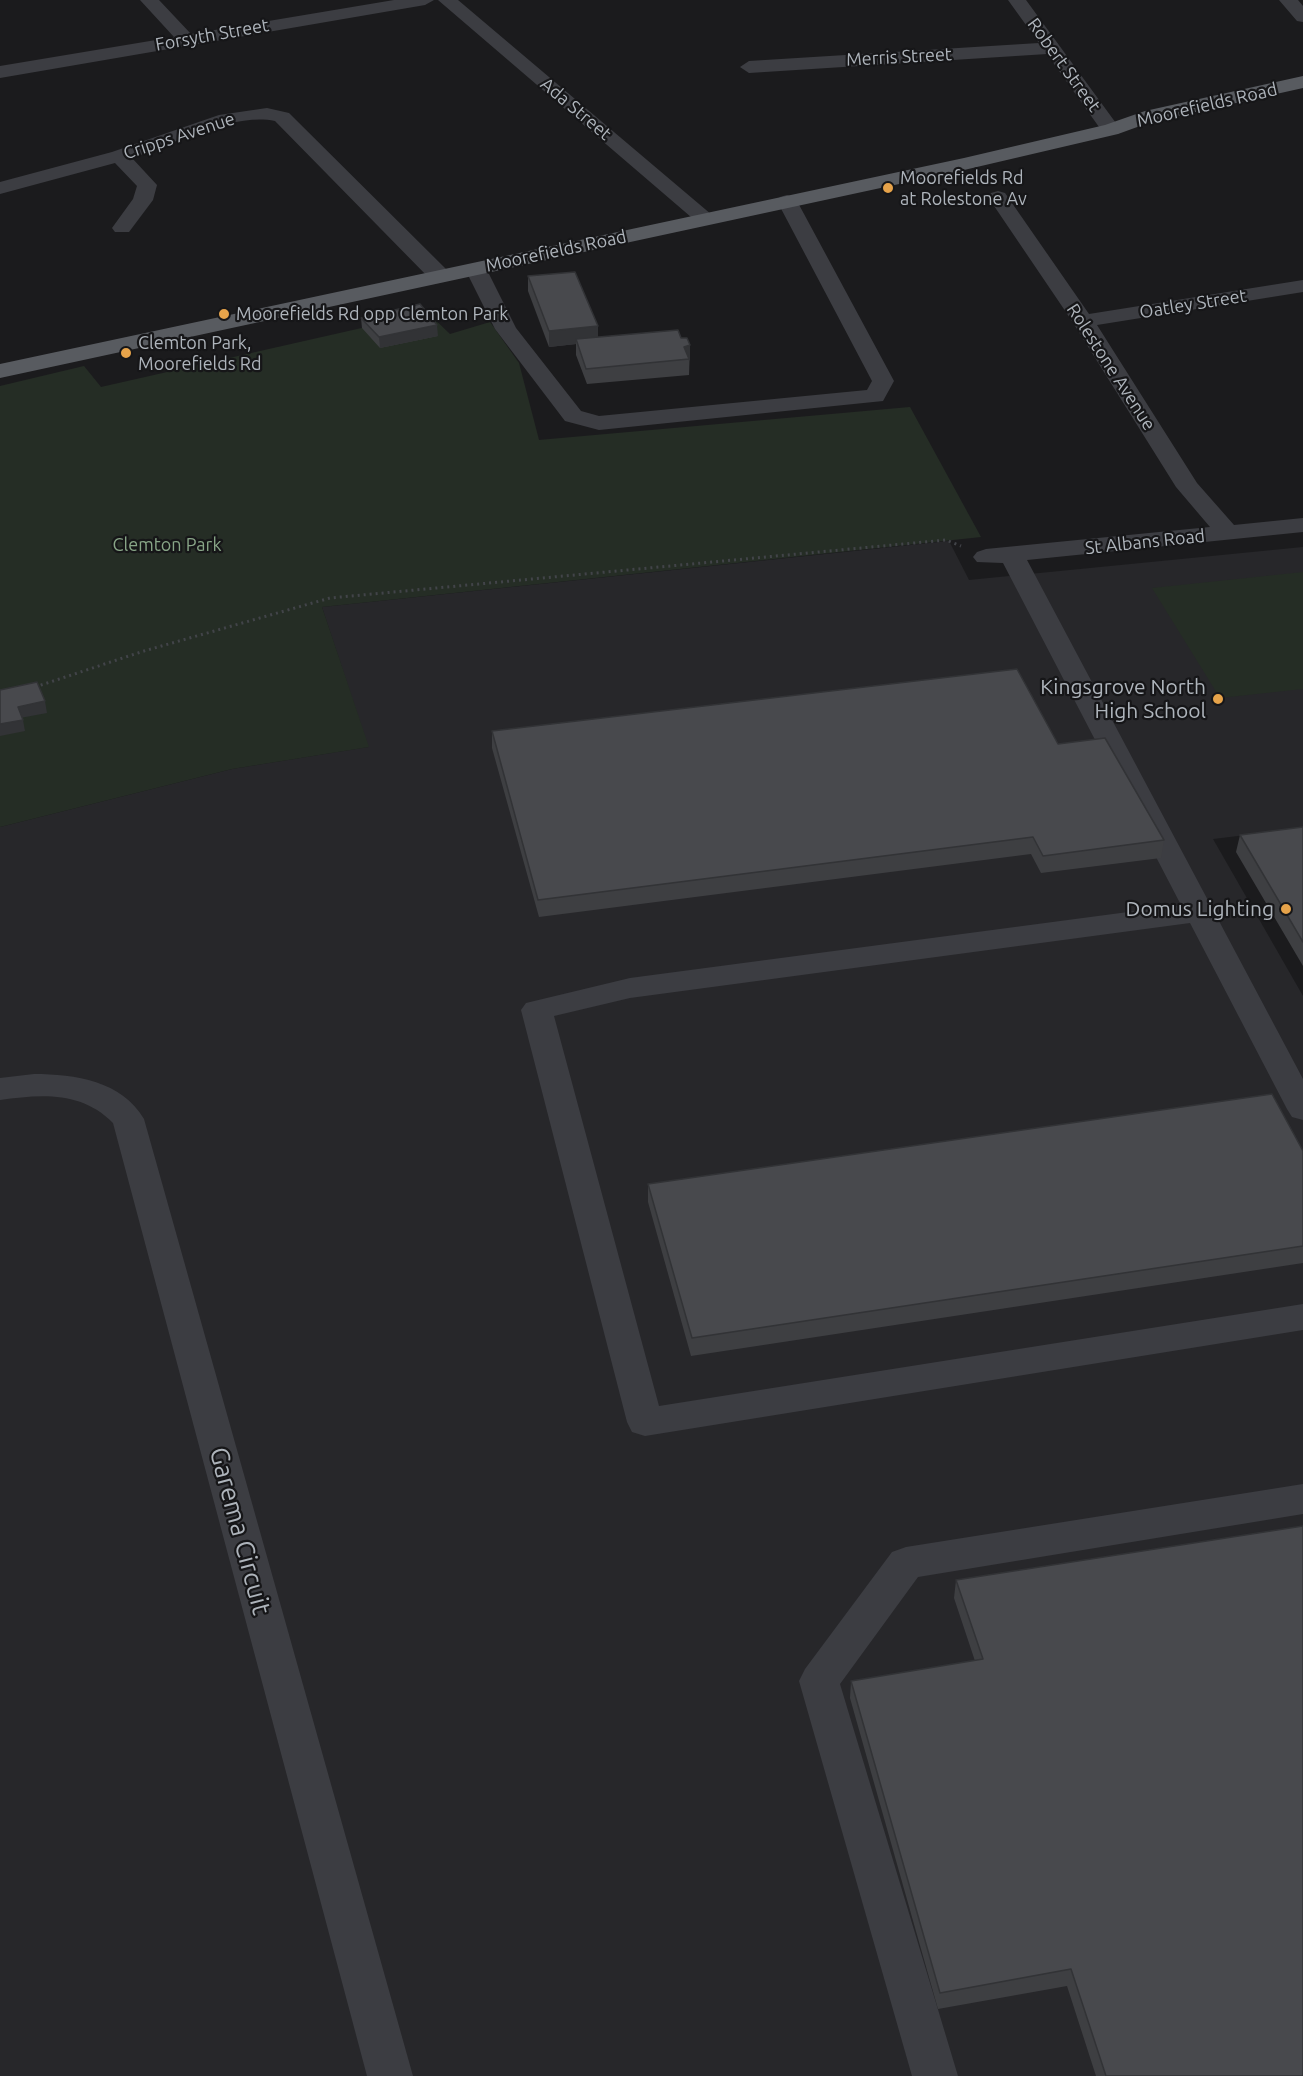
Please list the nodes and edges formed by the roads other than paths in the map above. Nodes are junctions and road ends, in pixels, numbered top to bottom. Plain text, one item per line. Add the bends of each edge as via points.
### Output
1 (149, 0) edge
2 (425, 0) edge
3 (447, 0) edge
4 (1017, 0) edge
5 (1288, 0) edge
6 (1303, 17) edge
7 (186, 39) junction
8 (1050, 48) junction
9 (749, 67) dead end
10 (0, 72) edge
11 (1303, 82) edge
12 (1303, 92) edge
13 (1111, 130) junction
14 (119, 156) junction
15 (0, 188) edge
16 (998, 197) dead end
17 (787, 201) junction
18 (705, 219) junction
19 (122, 228) dead end
20 (476, 269) junction
21 (440, 276) junction
22 (1303, 286) edge
23 (1083, 321) junction
24 (0, 371) edge
25 (1303, 525) edge
26 (1227, 533) junction
27 (1199, 912) junction
28 (0, 1089) edge
29 (1303, 1109) edge
30 (1303, 1317) edge
31 (1303, 1499) edge
32 (390, 2076) edge
33 (935, 2076) edge

1 - 7 street
2 - 7 street, Forsyth Street
3 - 18 street, Ada Street
4 - 8 street, Robert Street
5 - 6 street
7 - 10 street, Forsyth Street
8 - 9 street, Merris Street
8 - 13 street, Robert Street
11 - 13 main road, Moorefields Road via 1145,117
12 - 13 main road, Moorefields Road via 1155,125
13 - 17 main road, Moorefields Road
14 - 15 street, Cripps Avenue
14 - 19 street via 147,185 143,200
14 - 21 street, Cripps Avenue via 232,118 279,115
16 - 23 street, Rolestone Avenue
17 - 18 main road, Moorefields Road
17 - 20 street via 884,381 875,396 599,423 573,416 506,329
18 - 20 main road, Moorefields Road
20 - 21 main road, Moorefields Road
21 - 24 main road, Moorefields Road
22 - 23 street, Oatley Street
23 - 26 street, Rolestone Avenue via 1188,487
25 - 26 street, St Albans Road
26 - 27 street, St Albans Road via 999,556
27 - 29 street
27 - 30 street via 630,988 537,1011 645,1422
28 - 32 street, Garema Circuit via 50,1084 79,1089 117,1105 128,1119
31 - 33 street via 906,1563 819,1681

